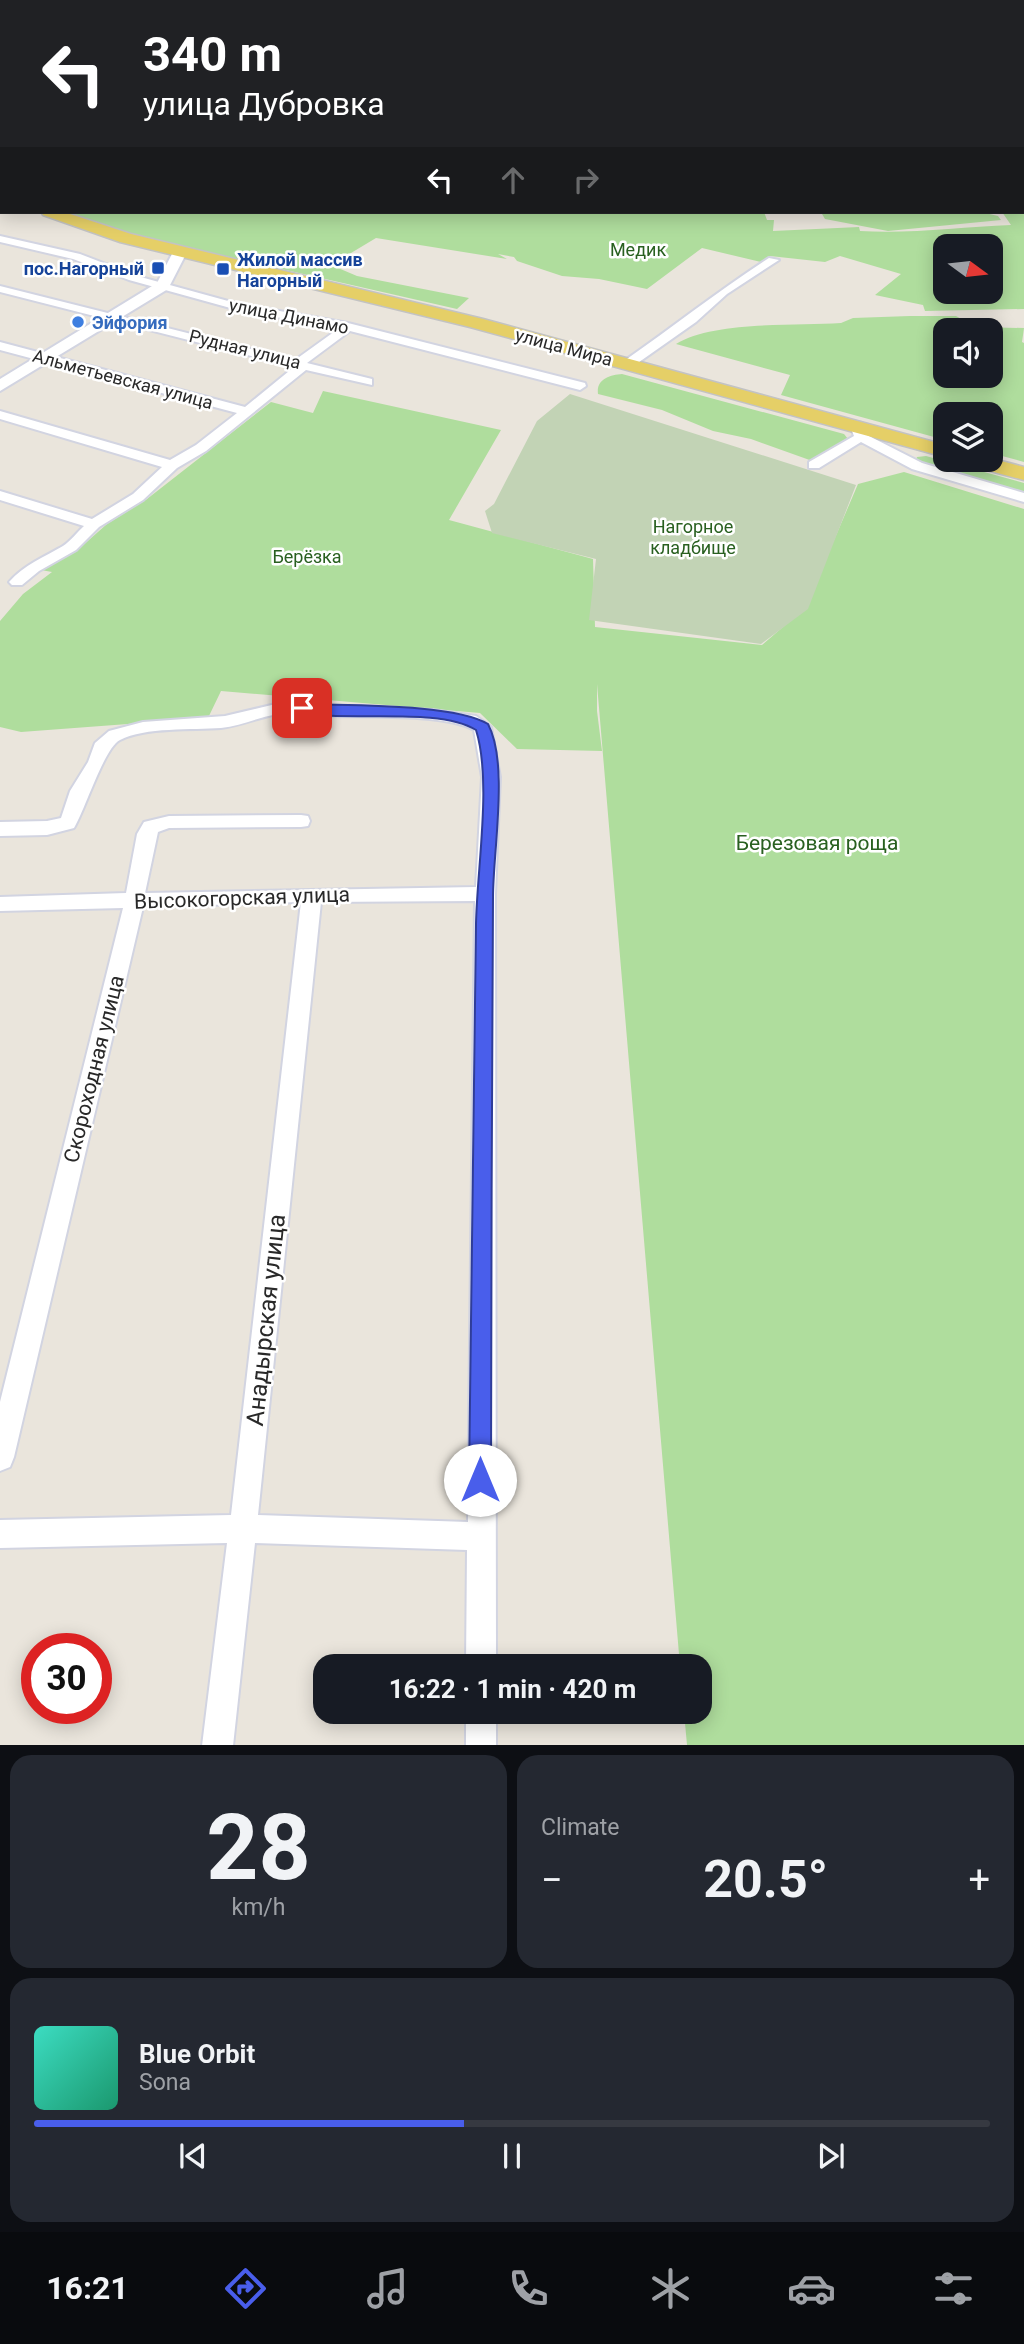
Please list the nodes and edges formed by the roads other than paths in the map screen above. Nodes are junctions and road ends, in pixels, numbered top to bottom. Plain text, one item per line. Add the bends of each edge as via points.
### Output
1 (54, 214) edge
2 (0, 239) edge
3 (180, 252) junction
4 (773, 260) dead end
5 (163, 286) junction
6 (0, 289) edge
7 (117, 317) junction
8 (348, 327) junction
9 (0, 346) edge
10 (45, 359) junction
11 (299, 363) junction
12 (628, 364) junction
13 (368, 382) dead end
14 (0, 386) edge
15 (580, 386) dead end
16 (246, 411) junction
17 (0, 415) edge
18 (859, 432) junction
19 (933, 449) edge
20 (172, 465) junction
21 (814, 465) dead end
22 (1003, 468) edge
23 (1024, 474) edge
24 (0, 495) edge
25 (1024, 498) edge
26 (94, 524) junction
27 (17, 582) dead end
28 (301, 821) dead end
29 (0, 829) edge
30 (485, 894) junction
31 (312, 895) junction
32 (134, 902) junction
33 (0, 904) edge
34 (0, 1457) edge
35 (243, 1529) junction
36 (0, 1534) edge
37 (480, 1536) junction
38 (481, 1654) edge
39 (481, 1724) edge
40 (217, 1745) edge
41 (481, 1745) edge

1 - 3 main road, улица Мира
2 - 5 street, улица Динамо via 76,256
3 - 5 street
3 - 12 main road, улица Мира
4 - 12 street
5 - 7 street
5 - 8 street, улица Динамо
6 - 7 street, Рудная улица
7 - 10 street
7 - 11 street, Рудная улица
8 - 11 street
8 - 15 street, улица Динамо
9 - 10 street, Альметьевская улица
10 - 14 street
10 - 16 street, Альметьевская улица
11 - 13 street, Рудная улица
11 - 16 street via 302,367
12 - 18 main road, улица Мира
16 - 20 street
17 - 20 street
18 - 19 main road, улица Мира
18 - 21 street
18 - 25 street via 917,466
20 - 26 street via 138,497
22 - 23 main road
24 - 26 street
26 - 27 street via 71,547
28 - 32 street, Скороходная улица via 169,822 151,827
29 - 30 street via 67,823 104,743 115,735 143,728 225,722 280,708 470,720 482,727 491,777
30 - 31 street, Высокогорская улица
30 - 37 street
31 - 32 street, Высокогорская улица
31 - 35 street, Анадырская улица
32 - 33 street, Высокогорская улица
32 - 34 street, Скороходная улица
35 - 36 street
35 - 37 street
35 - 40 street, Анадырская улица
37 - 38 street
39 - 41 street

